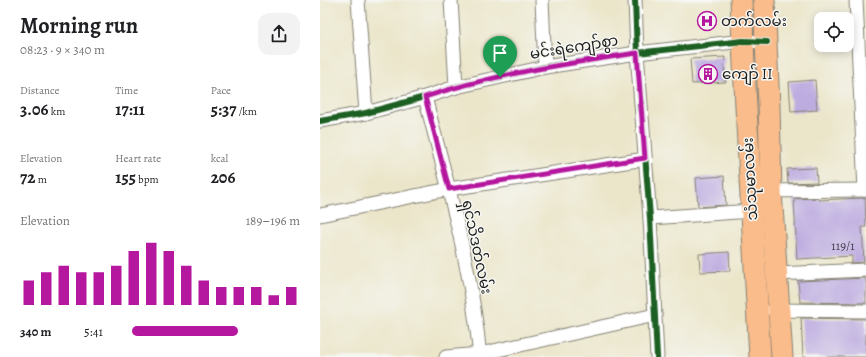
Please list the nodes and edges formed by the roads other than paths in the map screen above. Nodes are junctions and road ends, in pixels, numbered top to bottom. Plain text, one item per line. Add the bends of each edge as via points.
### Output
1 (358, 0) edge
2 (452, 0) edge
3 (542, 0) edge
4 (635, 0) edge
5 (741, 0) edge
6 (764, 0) edge
7 (856, 0) edge
8 (862, 34) edge
9 (743, 41) junction
10 (767, 42) junction
11 (637, 53) junction
12 (545, 67) junction
13 (456, 87) junction
14 (425, 97) junction
15 (863, 111) edge
16 (366, 113) junction
17 (320, 121) edge
18 (645, 158) junction
19 (449, 189) junction
20 (865, 190) edge
21 (758, 198) junction
22 (320, 215) edge
23 (650, 218) junction
24 (866, 270) edge
25 (776, 274) junction
26 (779, 310) junction
27 (757, 311) junction
28 (866, 311) edge
29 (655, 315) junction
30 (480, 356) edge
31 (446, 357) edge
32 (657, 357) edge
33 (760, 357) edge
34 (782, 357) edge

1 - 16 street
2 - 13 street
3 - 12 street
4 - 11 street
5 - 9 main road, သံသုမာလမ်း
6 - 10 main road, သံသုမာလမ်း
7 - 8 street
8 - 15 street
9 - 10 street, မင်းရဲကျော်စွာ
9 - 11 street, မင်းရဲကျော်စွာ
9 - 21 main road, သံသုမာလမ်း
10 - 21 main road, သံသုမာလမ်း
11 - 12 street, မင်းရဲကျော်စွာ
11 - 18 street
12 - 13 street, မင်းရဲကျော်စွာ
13 - 14 street, မင်းရဲကျော်စွာ
14 - 16 street, မင်းရဲကျော်စွာ
14 - 19 street, ရှင်သိဒတ်လမ်း
15 - 20 street
16 - 17 street, မင်းရဲကျော်စွာ
18 - 19 street
18 - 23 street
19 - 22 street
19 - 30 street, ရှင်သိဒတ်လမ်း via 468,274
20 - 21 street
21 - 23 street
21 - 25 main road, သံသုမာလမ်း
21 - 27 main road, သံသုမာလမ်း
23 - 29 street
24 - 25 street
25 - 26 main road, သံသုမာလမ်း
26 - 27 street
26 - 28 street
26 - 34 main road, သံသုမာလမ်း
27 - 33 main road, သံသုမာလမ်း
29 - 30 street
29 - 32 street
30 - 31 street

